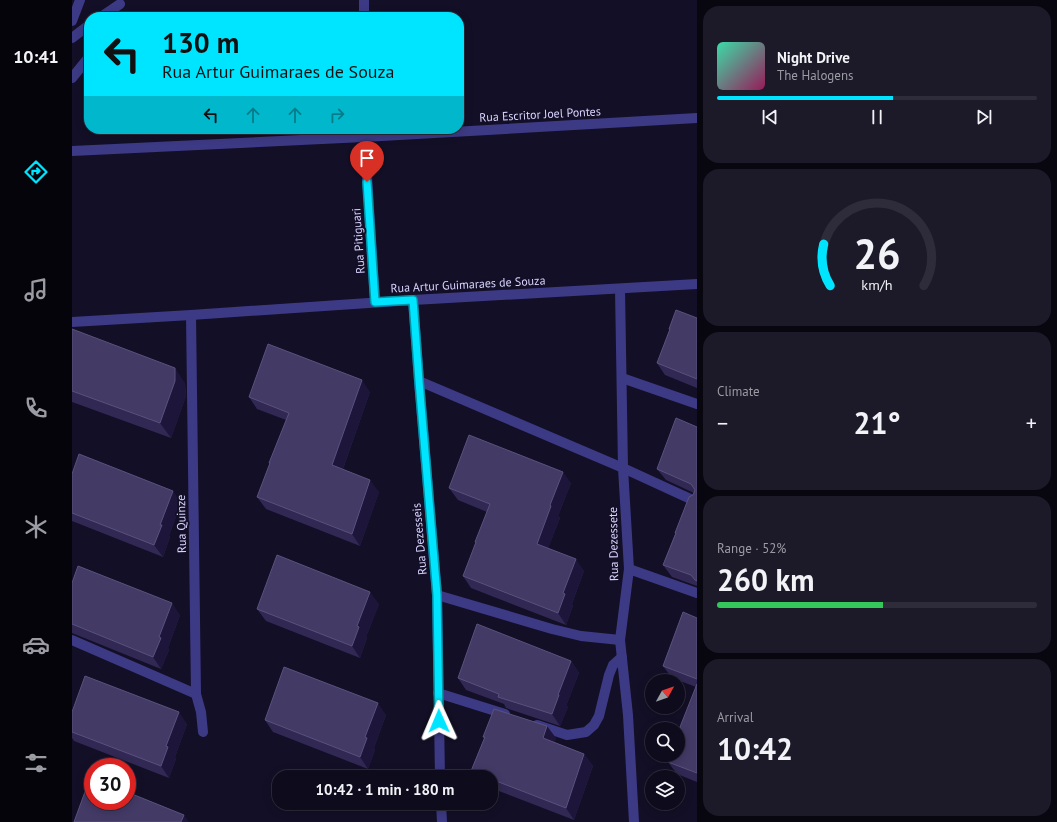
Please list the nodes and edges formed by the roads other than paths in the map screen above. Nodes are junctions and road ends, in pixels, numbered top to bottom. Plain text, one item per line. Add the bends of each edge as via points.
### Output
1 (80, 0) edge
2 (364, 0) edge
3 (121, 2) edge
4 (108, 12) edge
5 (117, 12) edge
6 (364, 12) edge
7 (72, 21) edge
8 (84, 29) edge
9 (72, 38) edge
10 (84, 63) edge
11 (72, 78) edge
12 (697, 118) edge
13 (464, 128) edge
14 (348, 134) edge
15 (364, 134) edge
16 (72, 151) edge
17 (697, 284) edge
18 (620, 289) junction
19 (413, 300) junction
20 (375, 302) junction
21 (191, 315) junction
22 (72, 322) edge
23 (622, 378) junction
24 (419, 381) junction
25 (697, 404) edge
26 (623, 468) junction
27 (697, 502) edge
28 (628, 569) junction
29 (697, 593) edge
30 (437, 595) junction
31 (72, 640) edge
32 (620, 640) junction
33 (622, 657) junction
34 (438, 693) junction
35 (196, 694) junction
36 (514, 717) edge
37 (529, 722) edge
38 (203, 732) dead end
39 (440, 770) edge
40 (441, 810) edge
41 (442, 822) edge
42 (634, 822) edge

1 - 7 street
2 - 6 street
3 - 4 street
3 - 5 street
8 - 9 street
10 - 11 street
12 - 13 street, Rua Escritor Joel Pontes
14 - 16 street, Rua Escritor Joel Pontes
15 - 20 street, Rua Pitiguari
17 - 18 street, Rua Artur Guimaraes de Souza
18 - 19 street, Rua Artur Guimaraes de Souza
18 - 23 street, Rua Dezessete
19 - 20 street, Rua Artur Guimaraes de Souza
19 - 24 street, Rua Dezesseis
20 - 21 street, Rua Artur Guimaraes de Souza
21 - 22 street, Rua Artur Guimaraes de Souza
21 - 35 street, Rua Quinze
23 - 25 street
23 - 26 street, Rua Dezessete
24 - 26 street
24 - 30 street, Rua Dezesseis
26 - 27 street
26 - 28 street, Rua Dezessete
28 - 29 street
28 - 32 street, Rua Dezessete
30 - 32 street via 552,629 581,636
30 - 34 street, Rua Dezesseis
31 - 35 street
32 - 33 street, Rua Dezessete
33 - 37 street via 613,665 609,675 599,716 594,726 586,732 567,735
33 - 42 street, Rua Dezessete
34 - 36 street
34 - 39 street, Rua Dezesseis
35 - 38 street, Rua Quinze
40 - 41 street

